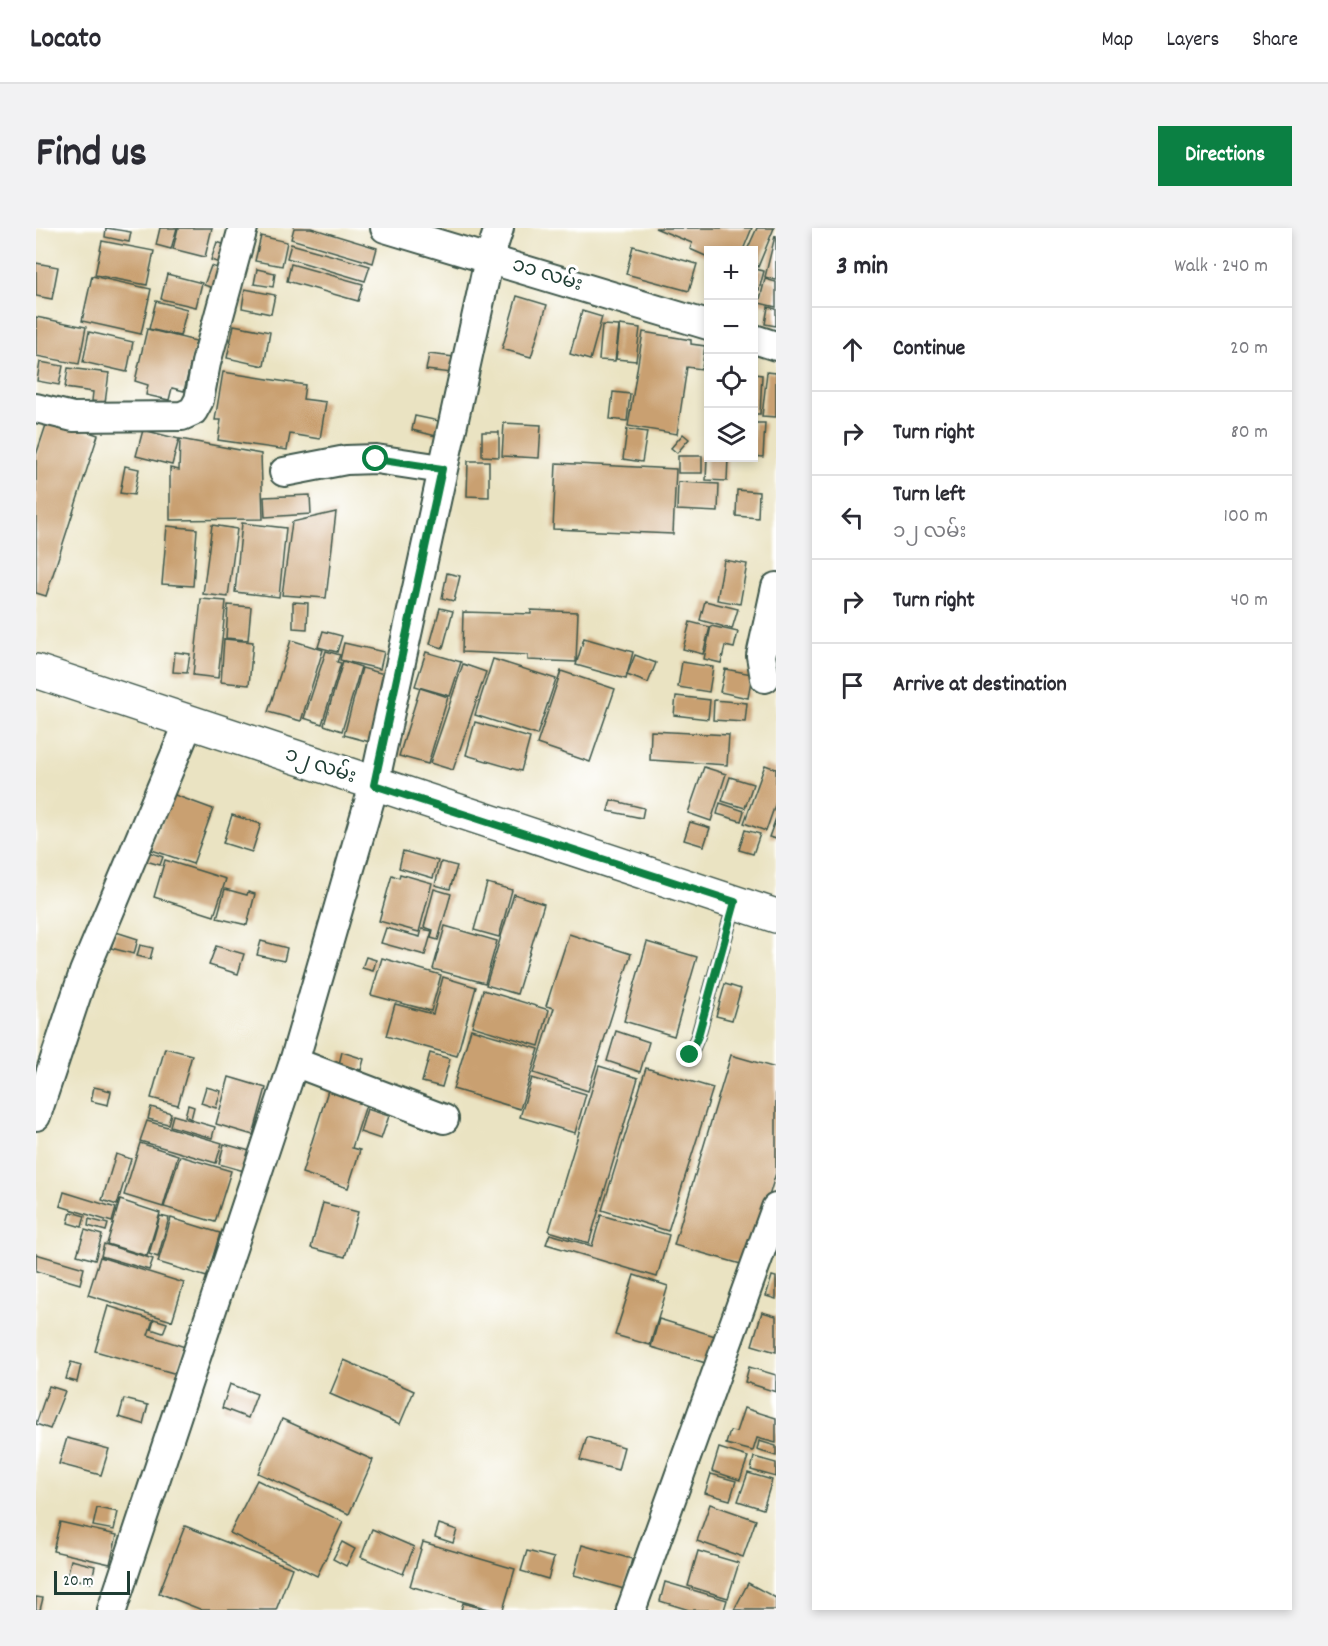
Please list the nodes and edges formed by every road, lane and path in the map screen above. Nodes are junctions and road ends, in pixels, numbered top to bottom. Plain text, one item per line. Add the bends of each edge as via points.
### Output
1 (243, 228) edge
2 (385, 228) edge
3 (499, 228) edge
4 (489, 259) junction
5 (704, 325) edge
6 (758, 341) edge
7 (776, 346) edge
8 (36, 408) edge
9 (442, 469) junction
10 (284, 472) dead end
11 (776, 587) edge
12 (36, 671) edge
13 (765, 678) dead end
14 (189, 722) junction
15 (374, 785) junction
16 (735, 902) junction
17 (776, 916) edge
18 (690, 1055) dead end
19 (294, 1062) junction
20 (36, 1116) edge
21 (444, 1119) dead end
22 (776, 1208) edge
23 (112, 1610) edge
24 (631, 1610) edge

1 - 8 street via 193,411 182,416 73,417
2 - 4 street, ၁၁ လမ်း
3 - 4 street
4 - 5 street, ၁၁ လမ်း
4 - 9 street
6 - 7 street
9 - 10 street via 376,459 346,460
9 - 15 street
11 - 13 street via 761,656
12 - 14 main road, ၁၂ လမ်း
14 - 15 main road, ၁၂ လမ်း
14 - 20 street via 84,972
15 - 16 main road, ၁၂ လမ်း
15 - 19 street
16 - 17 main road, ၁၂ လမ်း
16 - 18 lane
19 - 21 street
19 - 23 street
22 - 24 street

